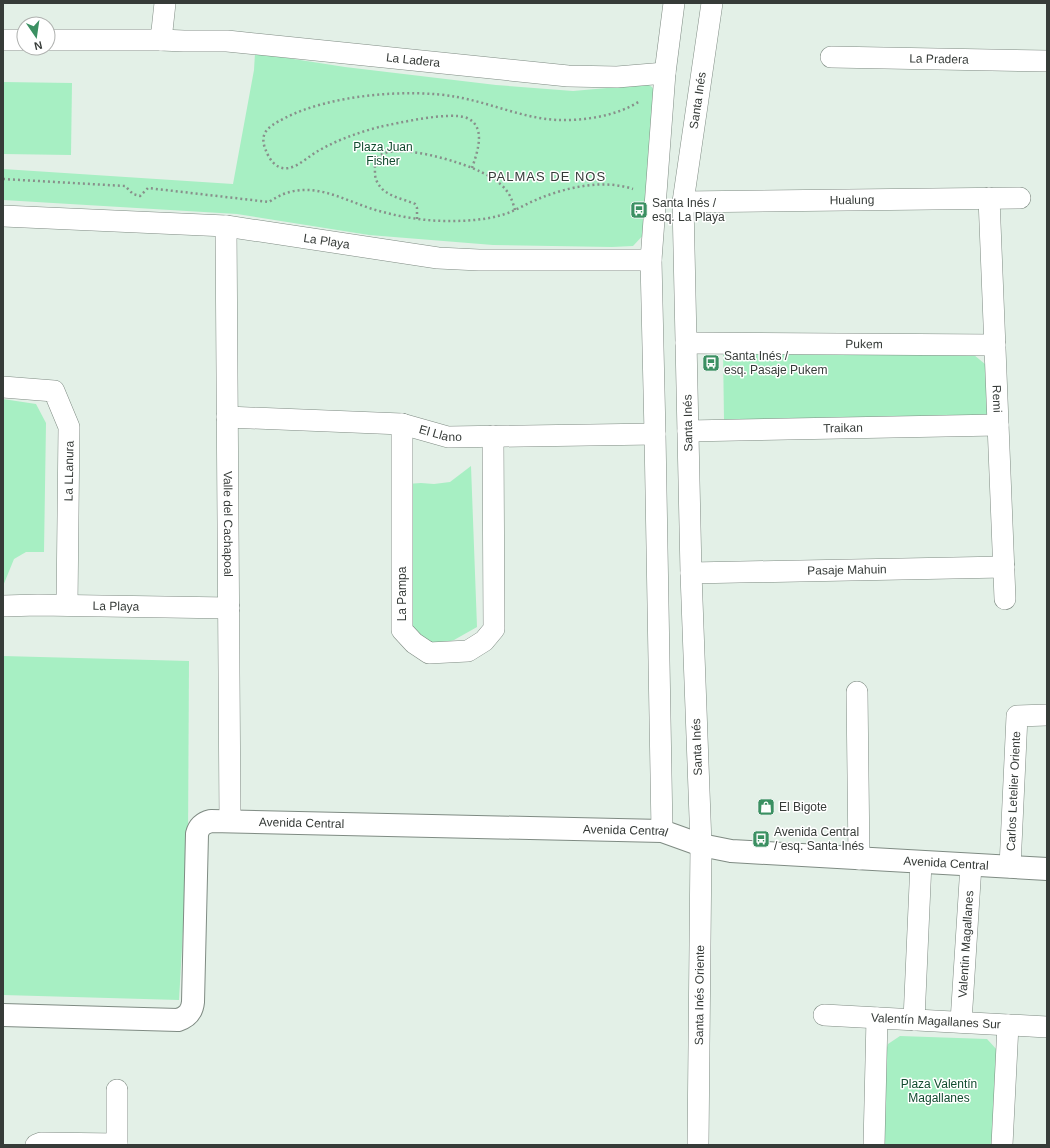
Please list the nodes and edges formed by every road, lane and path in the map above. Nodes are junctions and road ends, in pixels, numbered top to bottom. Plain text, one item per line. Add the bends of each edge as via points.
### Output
1 (165, 3) edge
2 (674, 3) edge
3 (712, 3) edge
4 (3, 40) edge
5 (16, 40) edge
6 (56, 40) edge
7 (161, 40) junction
8 (831, 57) dead end
9 (1047, 60) edge
10 (665, 73) junction
11 (472, 168) junction
12 (3, 179) edge
13 (655, 197) junction
14 (989, 198) junction
15 (1020, 198) dead end
16 (683, 202) junction
17 (516, 210) junction
18 (3, 216) edge
19 (417, 219) junction
20 (226, 226) junction
21 (651, 260) junction
22 (686, 343) junction
23 (995, 345) junction
24 (3, 387) edge
25 (227, 417) junction
26 (402, 424) junction
27 (998, 425) junction
28 (688, 431) junction
29 (655, 434) junction
30 (494, 436) junction
31 (1004, 567) junction
32 (691, 573) junction
33 (1005, 599) dead end
34 (67, 605) junction
35 (3, 606) edge
36 (229, 608) junction
37 (857, 692) dead end
38 (1047, 715) edge
39 (230, 821) junction
40 (662, 831) junction
41 (701, 845) junction
42 (859, 859) junction
43 (922, 862) junction
44 (971, 865) junction
45 (1010, 867) junction
46 (1047, 869) edge
47 (3, 1014) edge
48 (824, 1015) dead end
49 (877, 1018) junction
50 (914, 1020) junction
51 (961, 1022) junction
52 (1008, 1025) junction
53 (1047, 1026) edge
54 (117, 1090) dead end
55 (117, 1144) edge
56 (36, 1145) edge
57 (698, 1145) edge
58 (874, 1145) edge
59 (1002, 1145) edge

1 - 7 street
2 - 10 street
3 - 16 street, Santa Inés
4 - 5 street
6 - 7 street, La Ladera
7 - 10 street, La Ladera via 227,41 568,76 617,77
8 - 9 street, La Pradera
10 - 11 path via 639,101 622,110 582,119 557,120 531,116 457,97 393,94 352,98 302,110 276,122 264,134 263,140 271,161 282,168 288,168 355,134 411,120 467,118 477,128 479,135 479,146
10 - 13 street
11 - 17 path via 487,175 506,190
11 - 19 path via 411,152 387,153 377,158 375,170 379,186 386,192 415,204
12 - 19 path via 125,186 133,194 140,196 148,188 269,202 289,191 315,190 377,211
13 - 17 path via 629,188 604,184 590,185 548,195
13 - 21 street
14 - 15 street, Hualung
14 - 16 street, Hualung
14 - 23 street, Remi
16 - 22 street, Santa Inés
17 - 19 path via 474,220
18 - 20 street, La Playa
20 - 21 street, La Playa via 438,258
20 - 25 street, Valle del Cachapoal
21 - 29 street
22 - 23 street, Pukem
22 - 28 street, Santa Inés
23 - 27 street, Remi
24 - 34 street, La LLanura via 54,391 69,427
25 - 26 street, El Llano
25 - 36 street, Valle del Cachapoal
26 - 30 street, El Llano via 448,437
26 - 30 street, La Pampa via 402,630 414,643 429,653 468,651 484,641 494,629
27 - 28 street, Traikan
27 - 31 street, Remi
28 - 32 street, Santa Inés
29 - 30 street, El Llano
29 - 40 street
31 - 32 street, Pasaje Mahuin
31 - 33 street, Remi
32 - 41 street, Santa Inés
34 - 35 street, La Playa
34 - 36 street, La Playa
36 - 39 street, Valle del Cachapoal
37 - 42 street
38 - 45 street, Carlos Letelier Oriente via 1017,716
39 - 40 street, Avenida Central
39 - 47 street, Avenida Central via 206,822 197,834 193,1002 189,1014 178,1020
40 - 41 street, Avenida Central
41 - 42 street, Avenida Central via 731,851
41 - 57 street, Santa Inés Oriente
42 - 43 street, Avenida Central
43 - 44 street, Avenida Central
43 - 50 street
44 - 45 street, Avenida Central
44 - 51 street, Valentin Magallanes
45 - 46 street, Avenida Central
48 - 49 street, Valentín Magallanes Sur
49 - 50 street, Valentín Magallanes Sur
49 - 58 street
50 - 51 street, Valentín Magallanes Sur
51 - 52 street, Valentín Magallanes Sur
52 - 53 street, Valentín Magallanes Sur
52 - 59 street
54 - 55 street
55 - 56 street

